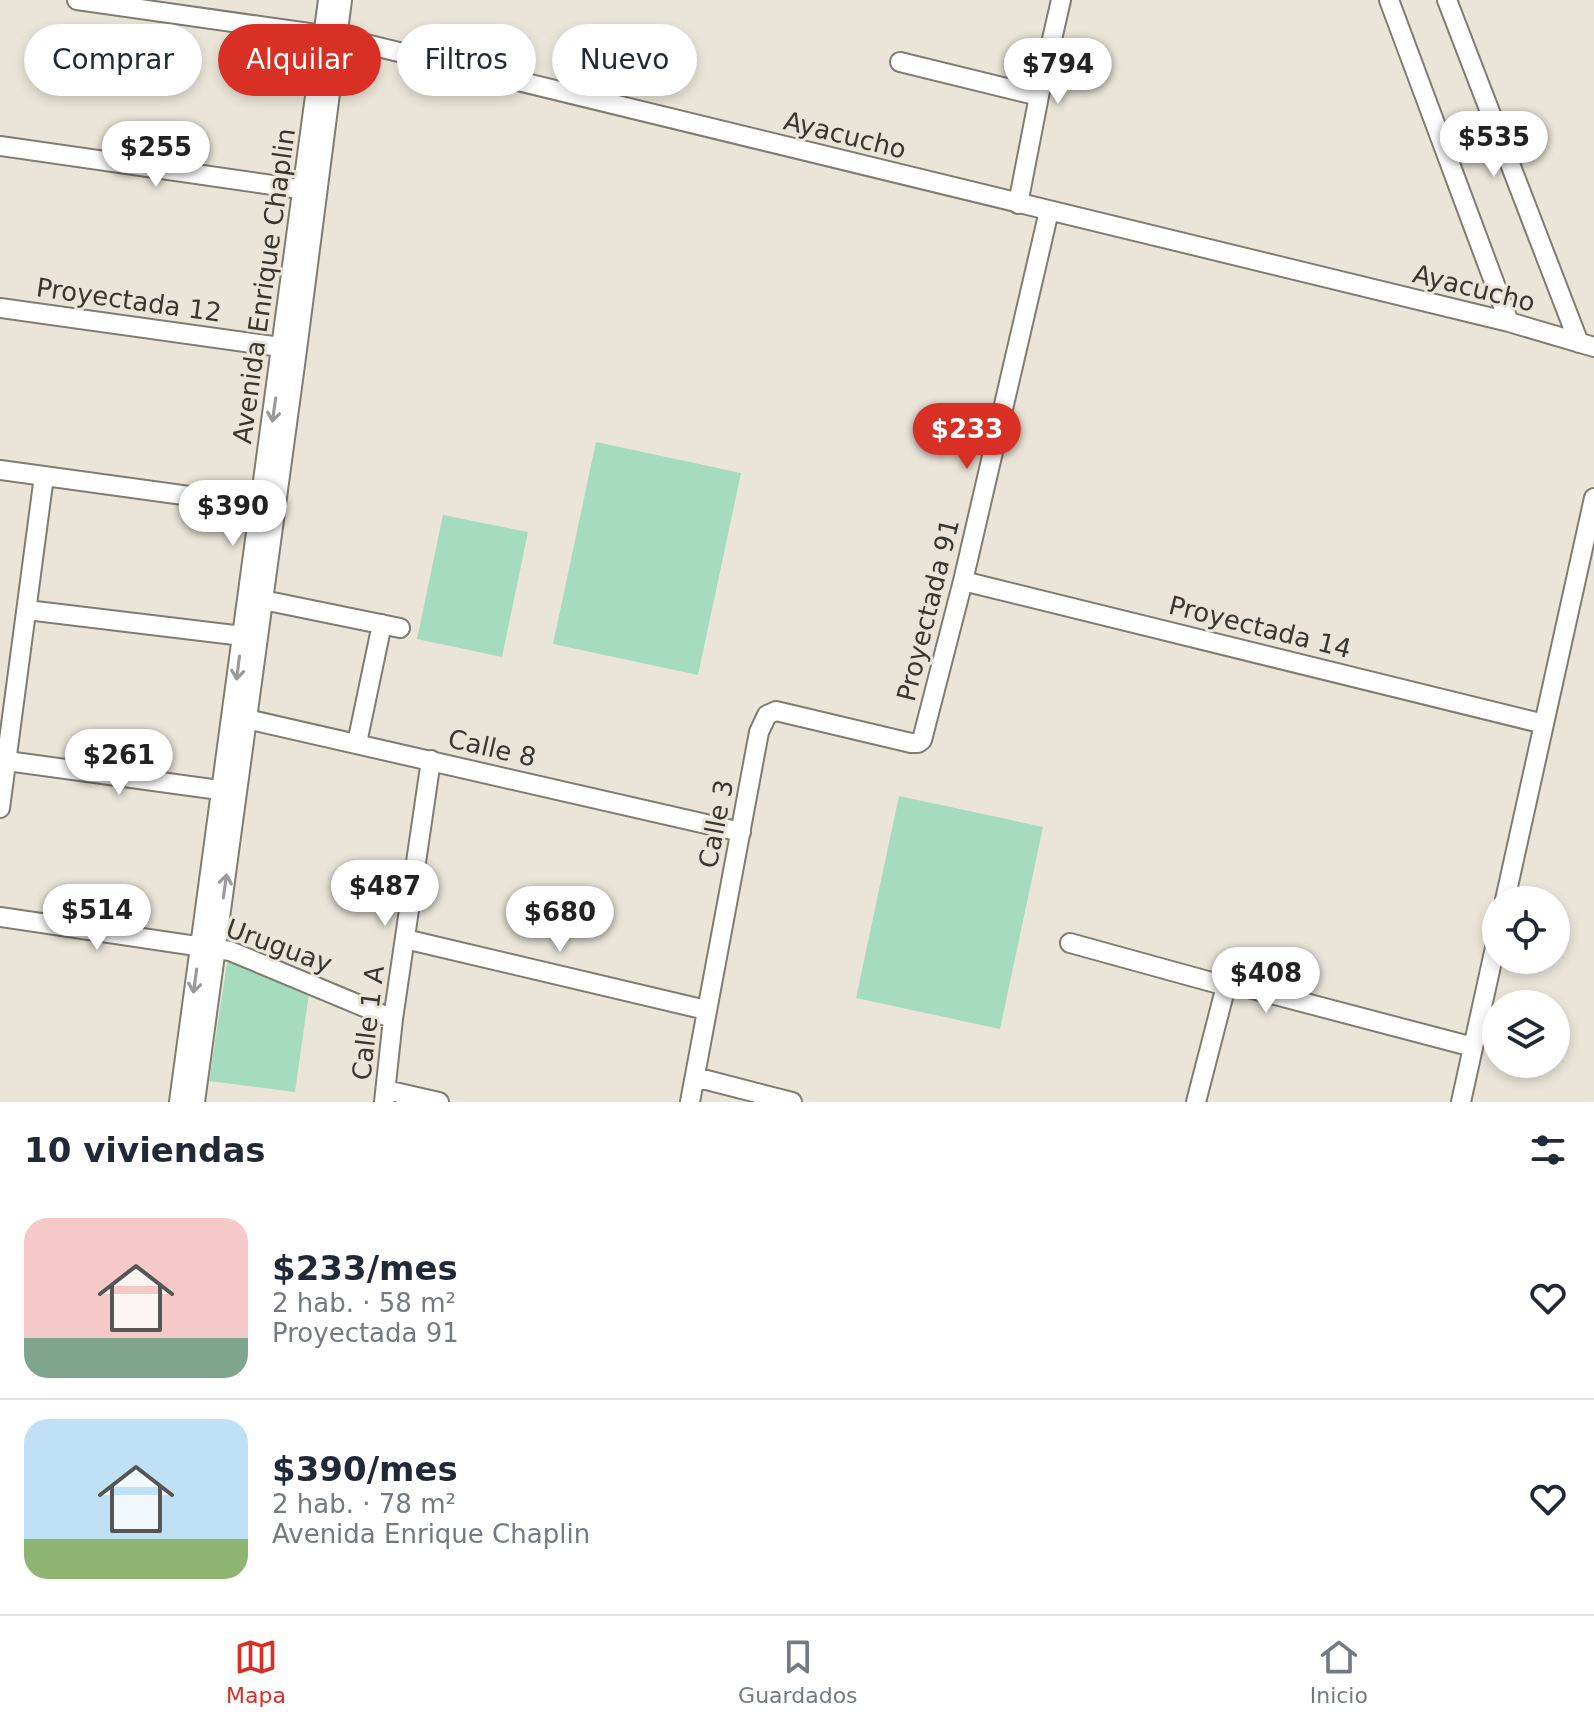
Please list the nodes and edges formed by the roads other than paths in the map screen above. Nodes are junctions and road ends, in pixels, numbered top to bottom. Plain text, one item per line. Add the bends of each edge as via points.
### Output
1 (77, 0) edge
2 (328, 0) edge
3 (342, 0) edge
4 (1061, 0) edge
5 (1389, 0) edge
6 (1447, 0) edge
7 (246, 24) edge
8 (329, 24) edge
9 (334, 24) edge
10 (381, 48) edge
11 (900, 62) dead end
12 (322, 96) edge
13 (1039, 96) junction
14 (0, 146) edge
15 (310, 190) junction
16 (1018, 204) junction
17 (1049, 211) junction
18 (0, 308) edge
19 (1509, 322) junction
20 (1587, 345) edge
21 (290, 349) junction
22 (0, 470) edge
23 (44, 476) junction
24 (1594, 498) edge
25 (268, 507) junction
26 (963, 581) junction
27 (263, 600) junction
28 (27, 610) junction
29 (250, 637) junction
30 (240, 718) junction
31 (1544, 724) junction
32 (922, 740) joint
33 (357, 743) junction
34 (431, 760) junction
35 (7, 761) junction
36 (230, 791) junction
37 (0, 808) edge
38 (741, 832) junction
39 (1508, 886) edge
40 (0, 917) edge
41 (405, 939) junction
42 (1070, 943) dead end
43 (209, 947) junction
44 (1489, 974) edge
45 (1226, 986) junction
46 (706, 1010) junction
47 (393, 1019) junction
48 (1473, 1047) junction
49 (695, 1077) junction
50 (385, 1096) edge
51 (179, 1102) edge
52 (195, 1102) edge
53 (439, 1102) edge
54 (690, 1102) edge
55 (792, 1102) edge
56 (1196, 1102) edge
57 (1461, 1102) edge

1 - 7 street, Ayacucho
2 - 8 street, Avenida Enrique Chaplin
3 - 9 street, Avenida Enrique Chaplin
4 - 13 street
5 - 19 street
6 - 20 street
10 - 16 street, Ayacucho
11 - 13 street
12 - 15 street, Avenida Enrique Chaplin
13 - 16 street
14 - 15 street
15 - 21 street, Avenida Enrique Chaplin
16 - 17 street, Ayacucho
17 - 19 street, Ayacucho
17 - 26 street, Proyectada 91
18 - 21 street, Proyectada 12
19 - 20 street, Ayacucho
21 - 25 street, Avenida Enrique Chaplin
22 - 23 street
23 - 25 street
23 - 28 street
24 - 31 street
25 - 27 street, Avenida Enrique Chaplin
25 - 29 street, Avenida Enrique Chaplin
26 - 31 street, Proyectada 14
26 - 32 street, Proyectada 91
27 - 29 street, Avenida Enrique Chaplin
27 - 33 street via 391,626
28 - 29 street
28 - 35 street
29 - 30 street, Avenida Enrique Chaplin
30 - 33 street, Calle 8
30 - 36 street, Avenida Enrique Chaplin
31 - 39 street
32 - 38 street, Calle 3 via 911,743 776,711 767,715 759,732
33 - 34 street, Calle 8
34 - 38 street, Calle 8
34 - 41 street, Calle 1 A
35 - 36 street
35 - 37 street
36 - 43 street, Avenida Enrique Chaplin
38 - 46 street, Calle 3
40 - 43 street, Uruguay
41 - 46 street
41 - 47 street, Calle 1 A
42 - 45 street
43 - 47 street, Uruguay
43 -> 51 street, Avenida Enrique Chaplin
43 - 52 street, Avenida Enrique Chaplin
44 - 48 street
45 - 48 street
45 - 56 street
46 - 49 street, Calle 3
47 - 50 street, Calle 1 A
48 - 57 street
49 - 54 street, Calle 3
49 - 55 street
50 - 53 street

